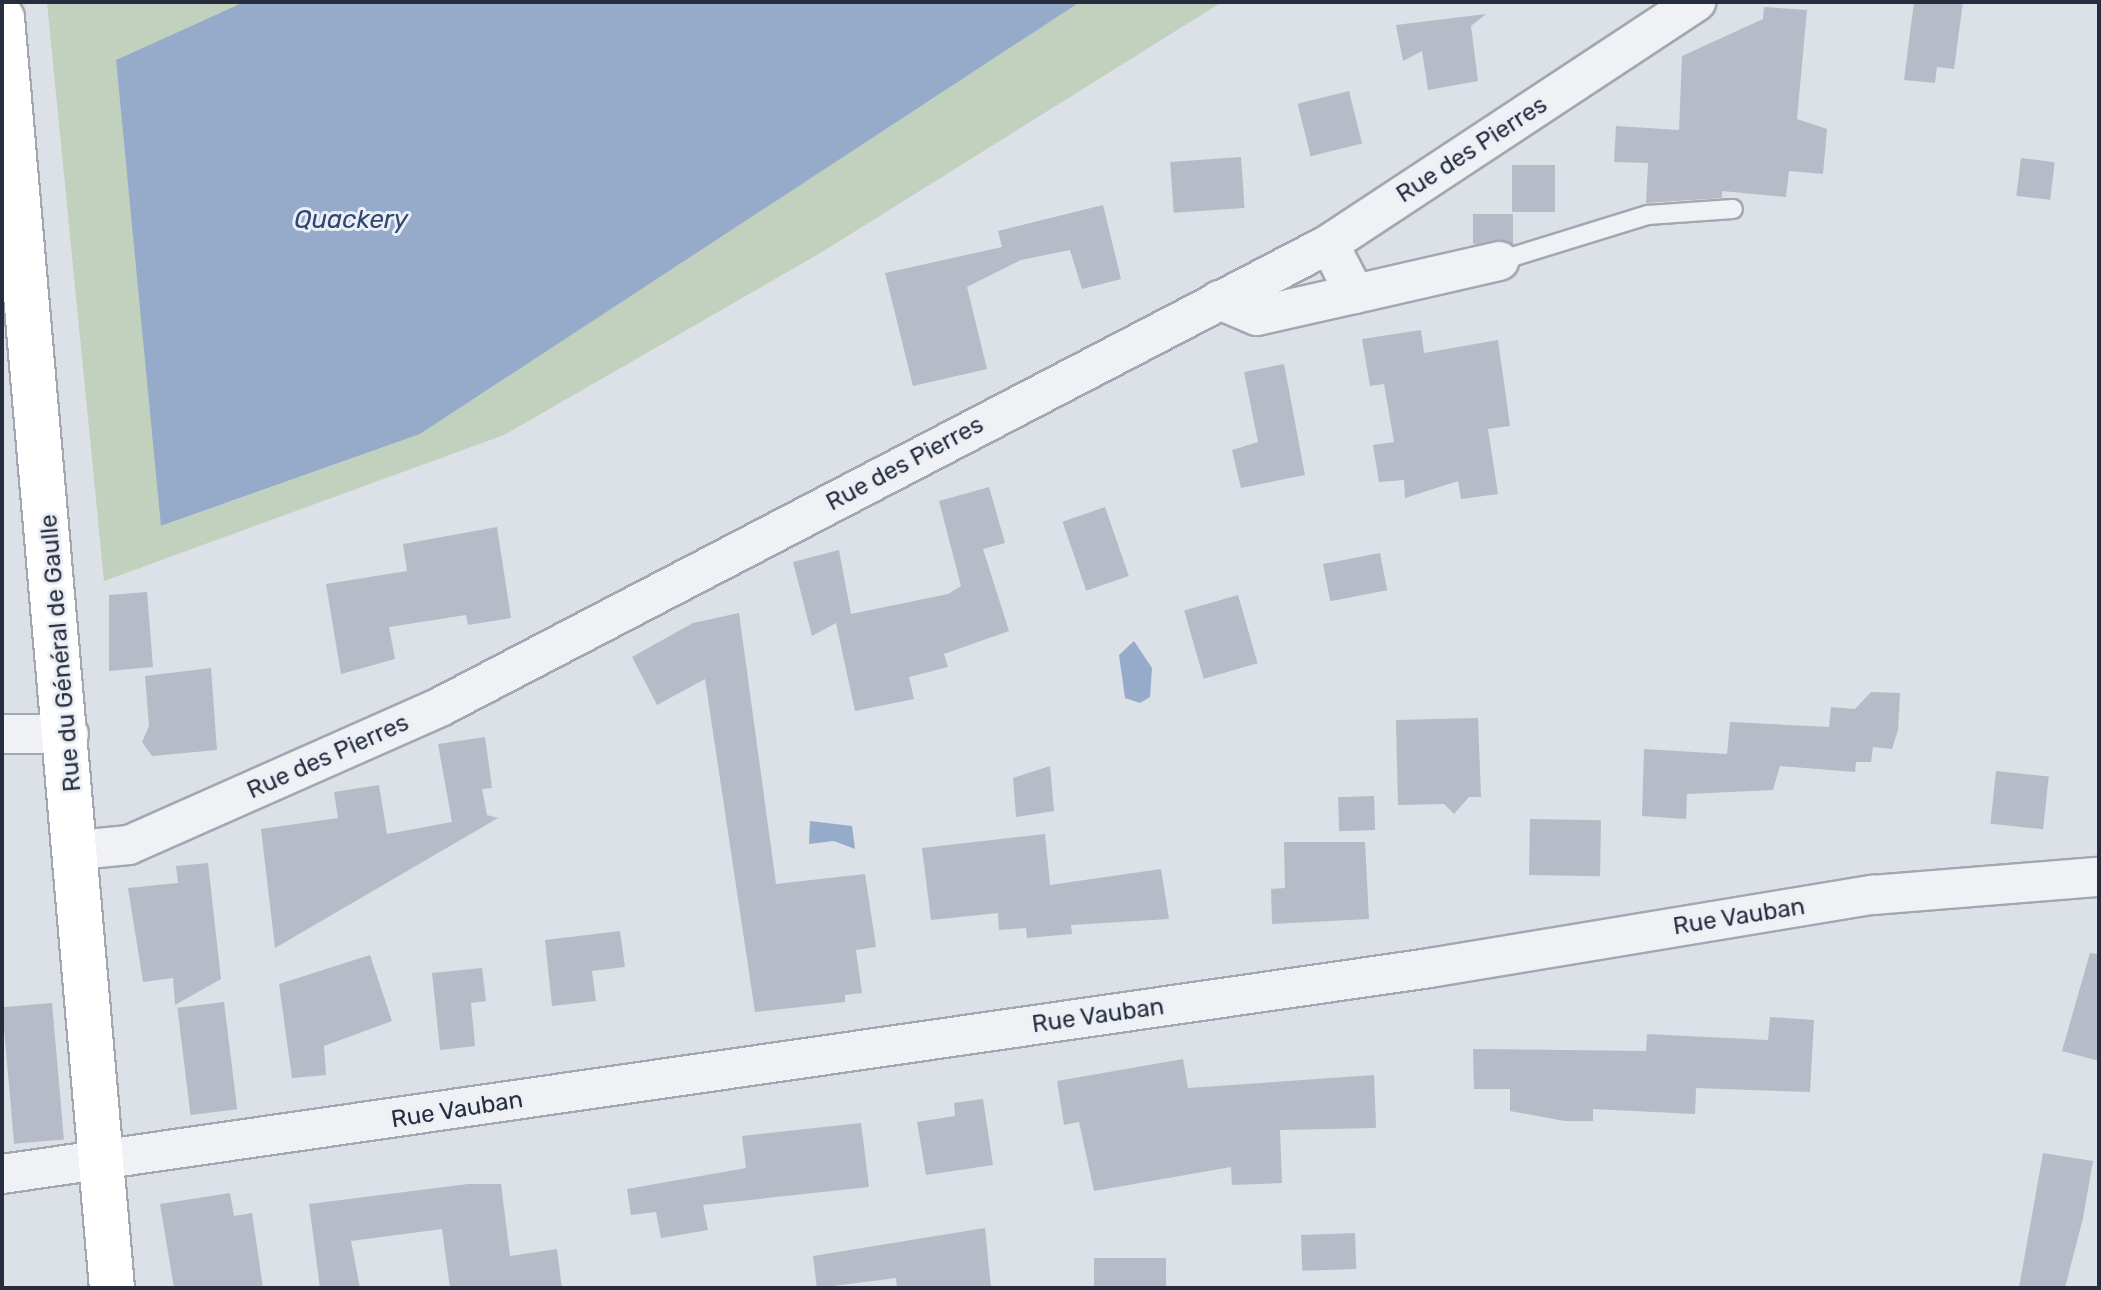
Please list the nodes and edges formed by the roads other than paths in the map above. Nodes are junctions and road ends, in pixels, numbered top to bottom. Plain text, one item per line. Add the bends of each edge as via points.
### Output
1 (1696, 2) edge
2 (2, 18) edge
3 (1733, 209) dead end
4 (1329, 244) junction
5 (1499, 261) joint
6 (1355, 294) junction
7 (1219, 300) junction
8 (2, 734) edge
9 (69, 734) junction
10 (78, 850) junction
11 (2099, 877) edge
12 (99, 1165) junction
13 (2, 1174) edge
14 (112, 1288) edge

1 - 4 street, Rue des Pierres
2 - 9 street, Rue du Général de Gaulle
3 - 5 lane via 1648,215
4 - 6 street
4 - 7 street, Rue des Pierres
5 - 6 street
6 - 7 street via 1257,316
7 - 10 street, Rue des Pierres via 442,706 129,845
8 - 9 street
9 - 10 street, Rue du Général de Gaulle
10 - 12 street, Rue du Général de Gaulle
11 - 12 street, Rue Vauban via 1873,895
12 - 13 street, Rue Vauban
12 - 14 street, Rue du Général de Gaulle

